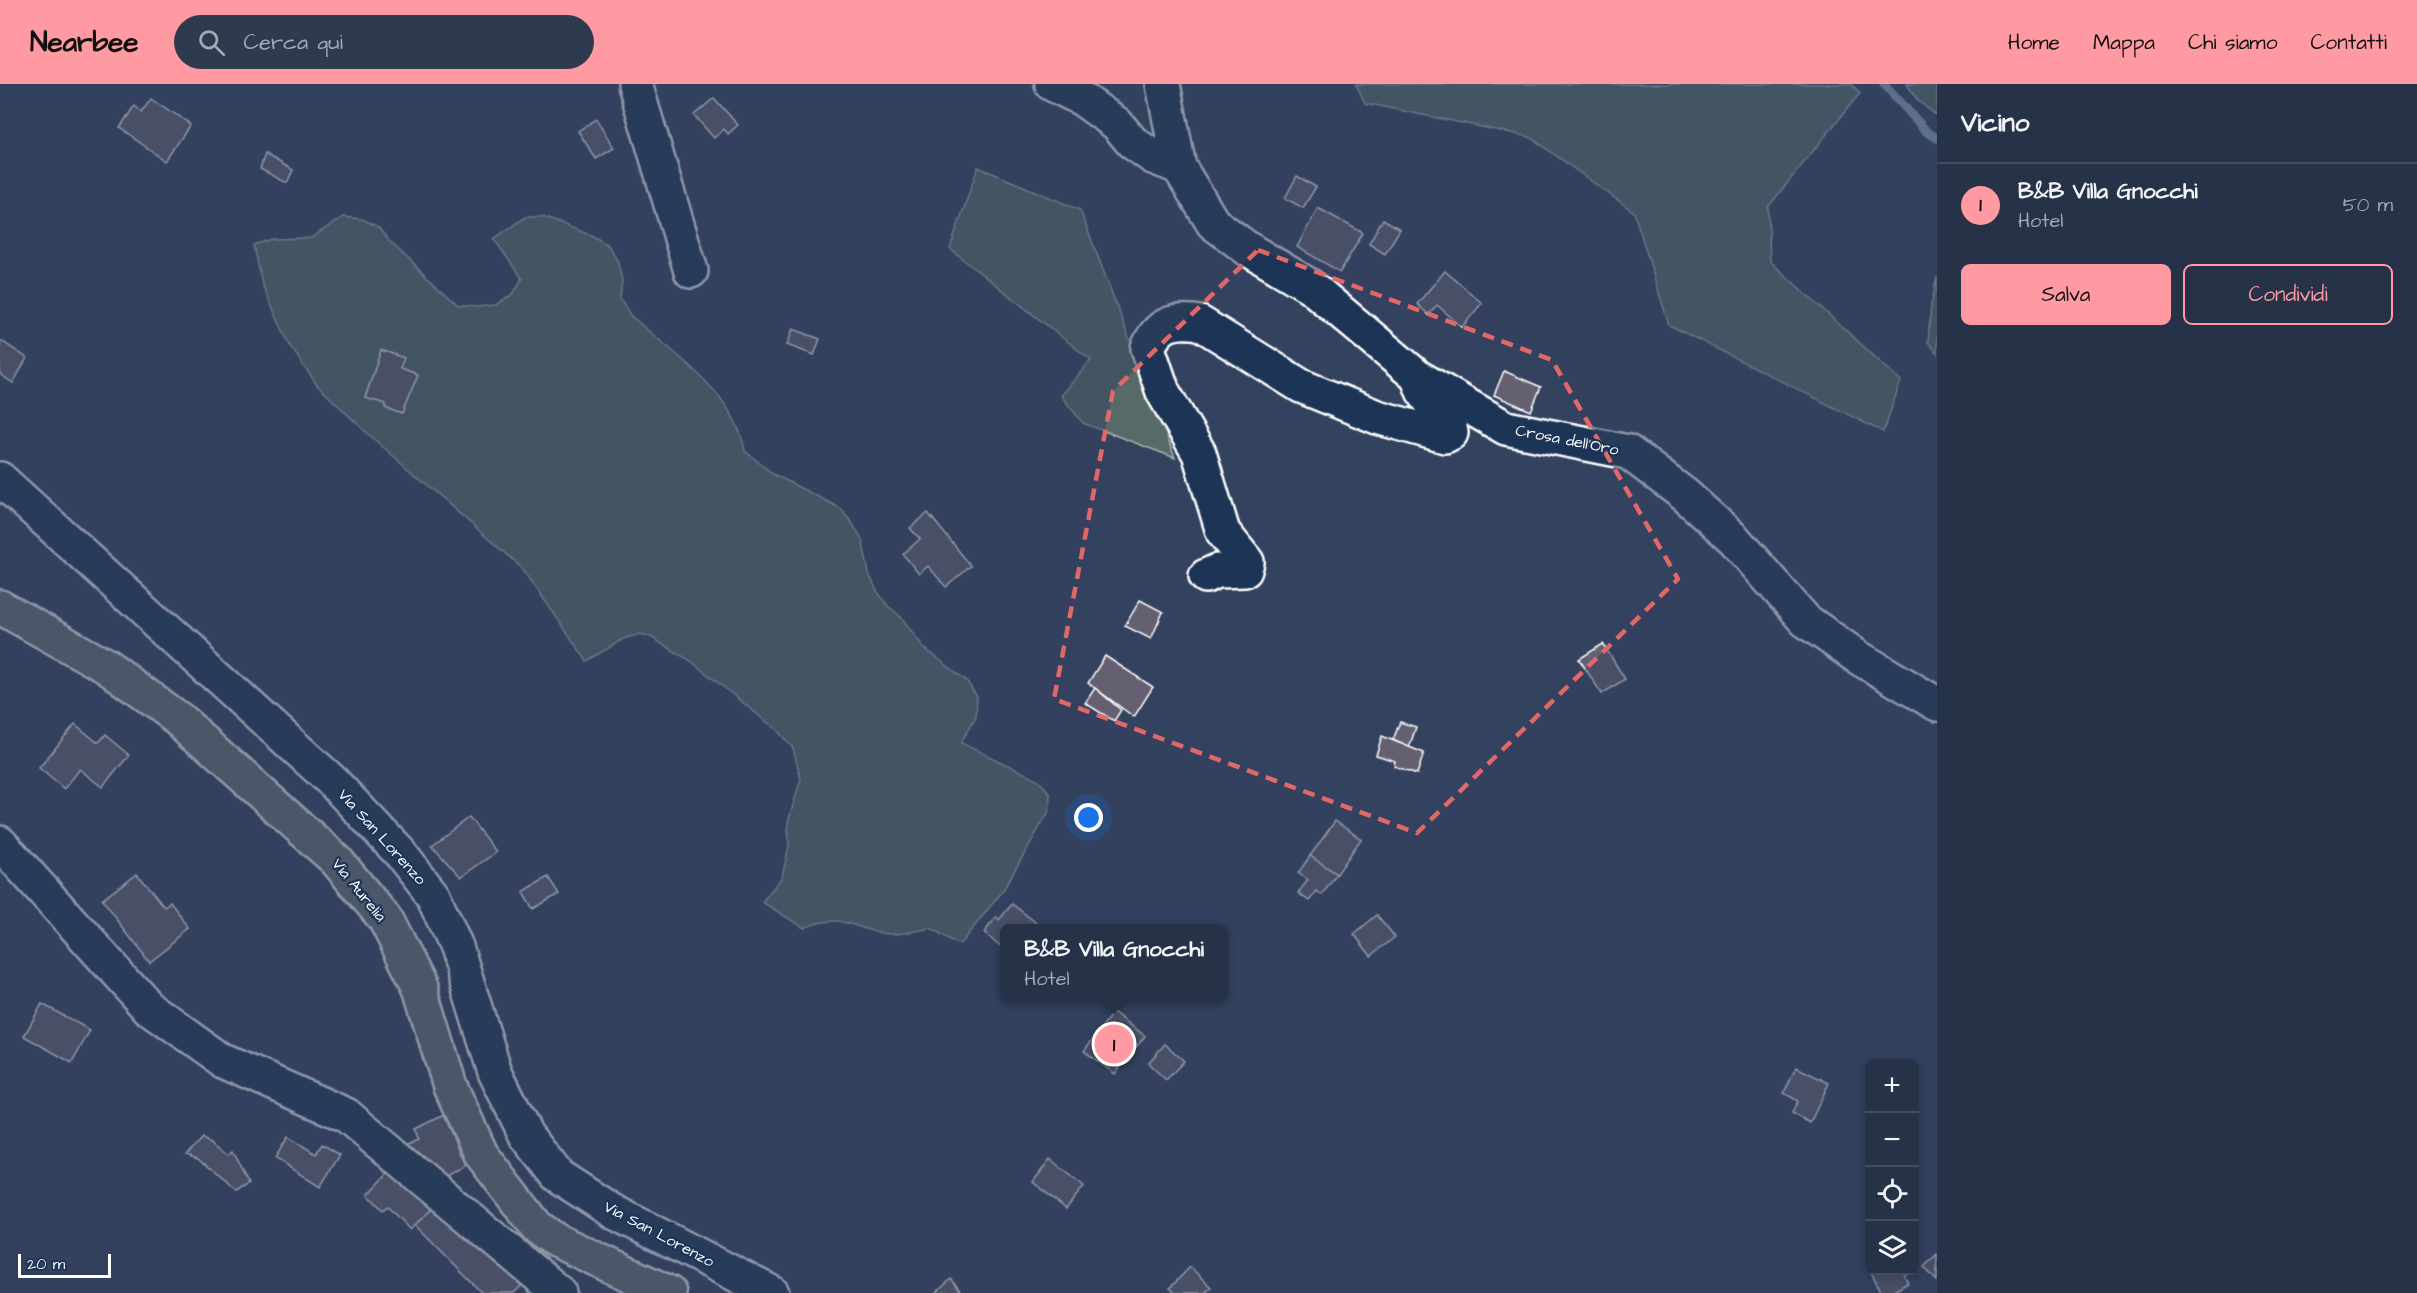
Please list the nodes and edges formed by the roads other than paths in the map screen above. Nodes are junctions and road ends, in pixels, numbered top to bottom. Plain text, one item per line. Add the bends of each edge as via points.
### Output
1 (635, 84) edge
2 (1052, 84) edge
3 (1163, 84) edge
4 (1179, 167) junction
5 (691, 271) dead end
6 (1418, 376) junction
7 (0, 479) edge
8 (1206, 576) dead end
9 (0, 606) edge
10 (1937, 704) edge
11 (0, 843) edge
12 (555, 1240) junction
13 (548, 1282) edge
14 (669, 1293) edge
15 (772, 1293) edge

1 - 5 street
2 - 4 street via 1117,124 1132,142 1153,157
3 - 4 street, Crosa dell'Oro
4 - 6 street, Crosa dell'Oro via 1213,223 1310,286
6 - 8 street via 1423,391 1451,433 1445,436 1377,417 1301,386 1200,323 1182,320 1153,334 1148,348 1163,392 1199,453 1223,532 1247,562 1245,570
6 - 10 street, Crosa dell'Oro via 1506,428 1628,452 1734,539 1805,620 1858,658
7 - 15 street, Via San Lorenzo via 333,782 401,854 433,895 456,947 505,1093 526,1135 558,1176 612,1211
9 - 12 main road, Via Aurelia via 107,667 178,719 336,860 385,920 420,988 450,1086 482,1154 537,1227
11 - 13 street via 149,1008 223,1061 346,1115
12 - 13 street
12 - 14 main road, Via Aurelia

